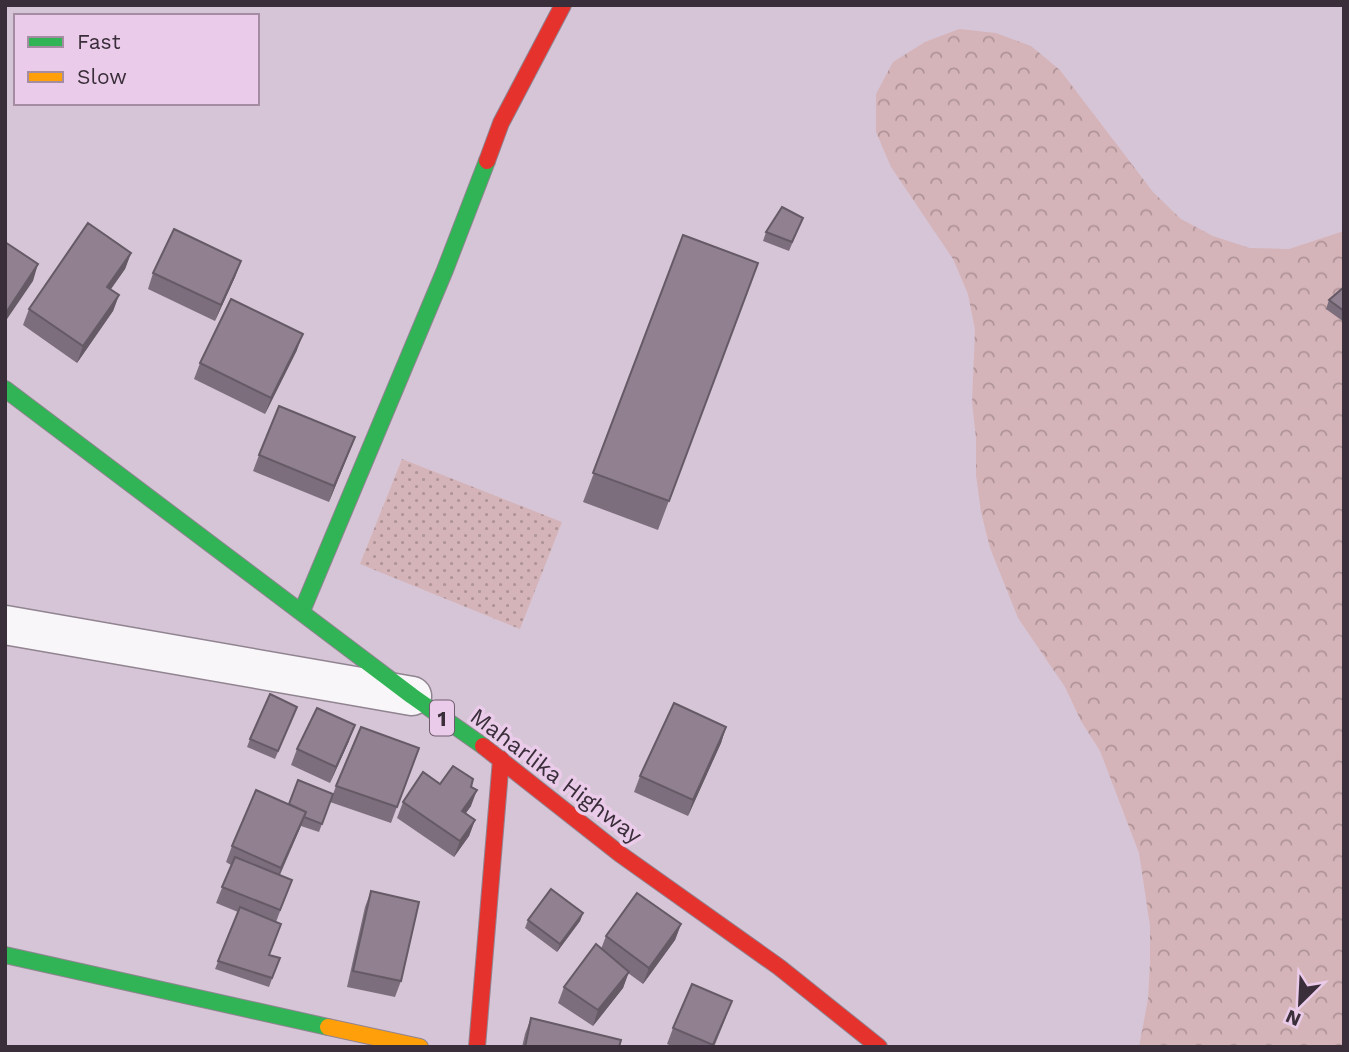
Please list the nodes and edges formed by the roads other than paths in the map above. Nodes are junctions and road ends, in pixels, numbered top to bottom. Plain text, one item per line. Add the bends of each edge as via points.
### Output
1 (563, 5) edge
2 (5, 389) edge
3 (302, 611) junction
4 (5, 625) edge
5 (412, 696) junction
6 (500, 759) junction
7 (5, 955) edge
8 (420, 1047) edge
9 (477, 1047) edge
10 (879, 1047) edge

1 - 3 main road via 501,123 445,270
2 - 3 main road, Maharlika Highway / 1
3 - 5 main road, Maharlika Highway / 1
4 - 5 street
5 - 6 main road, Maharlika Highway / 1
6 - 9 main road
6 - 10 main road, Maharlika Highway / 1
7 - 8 main road

